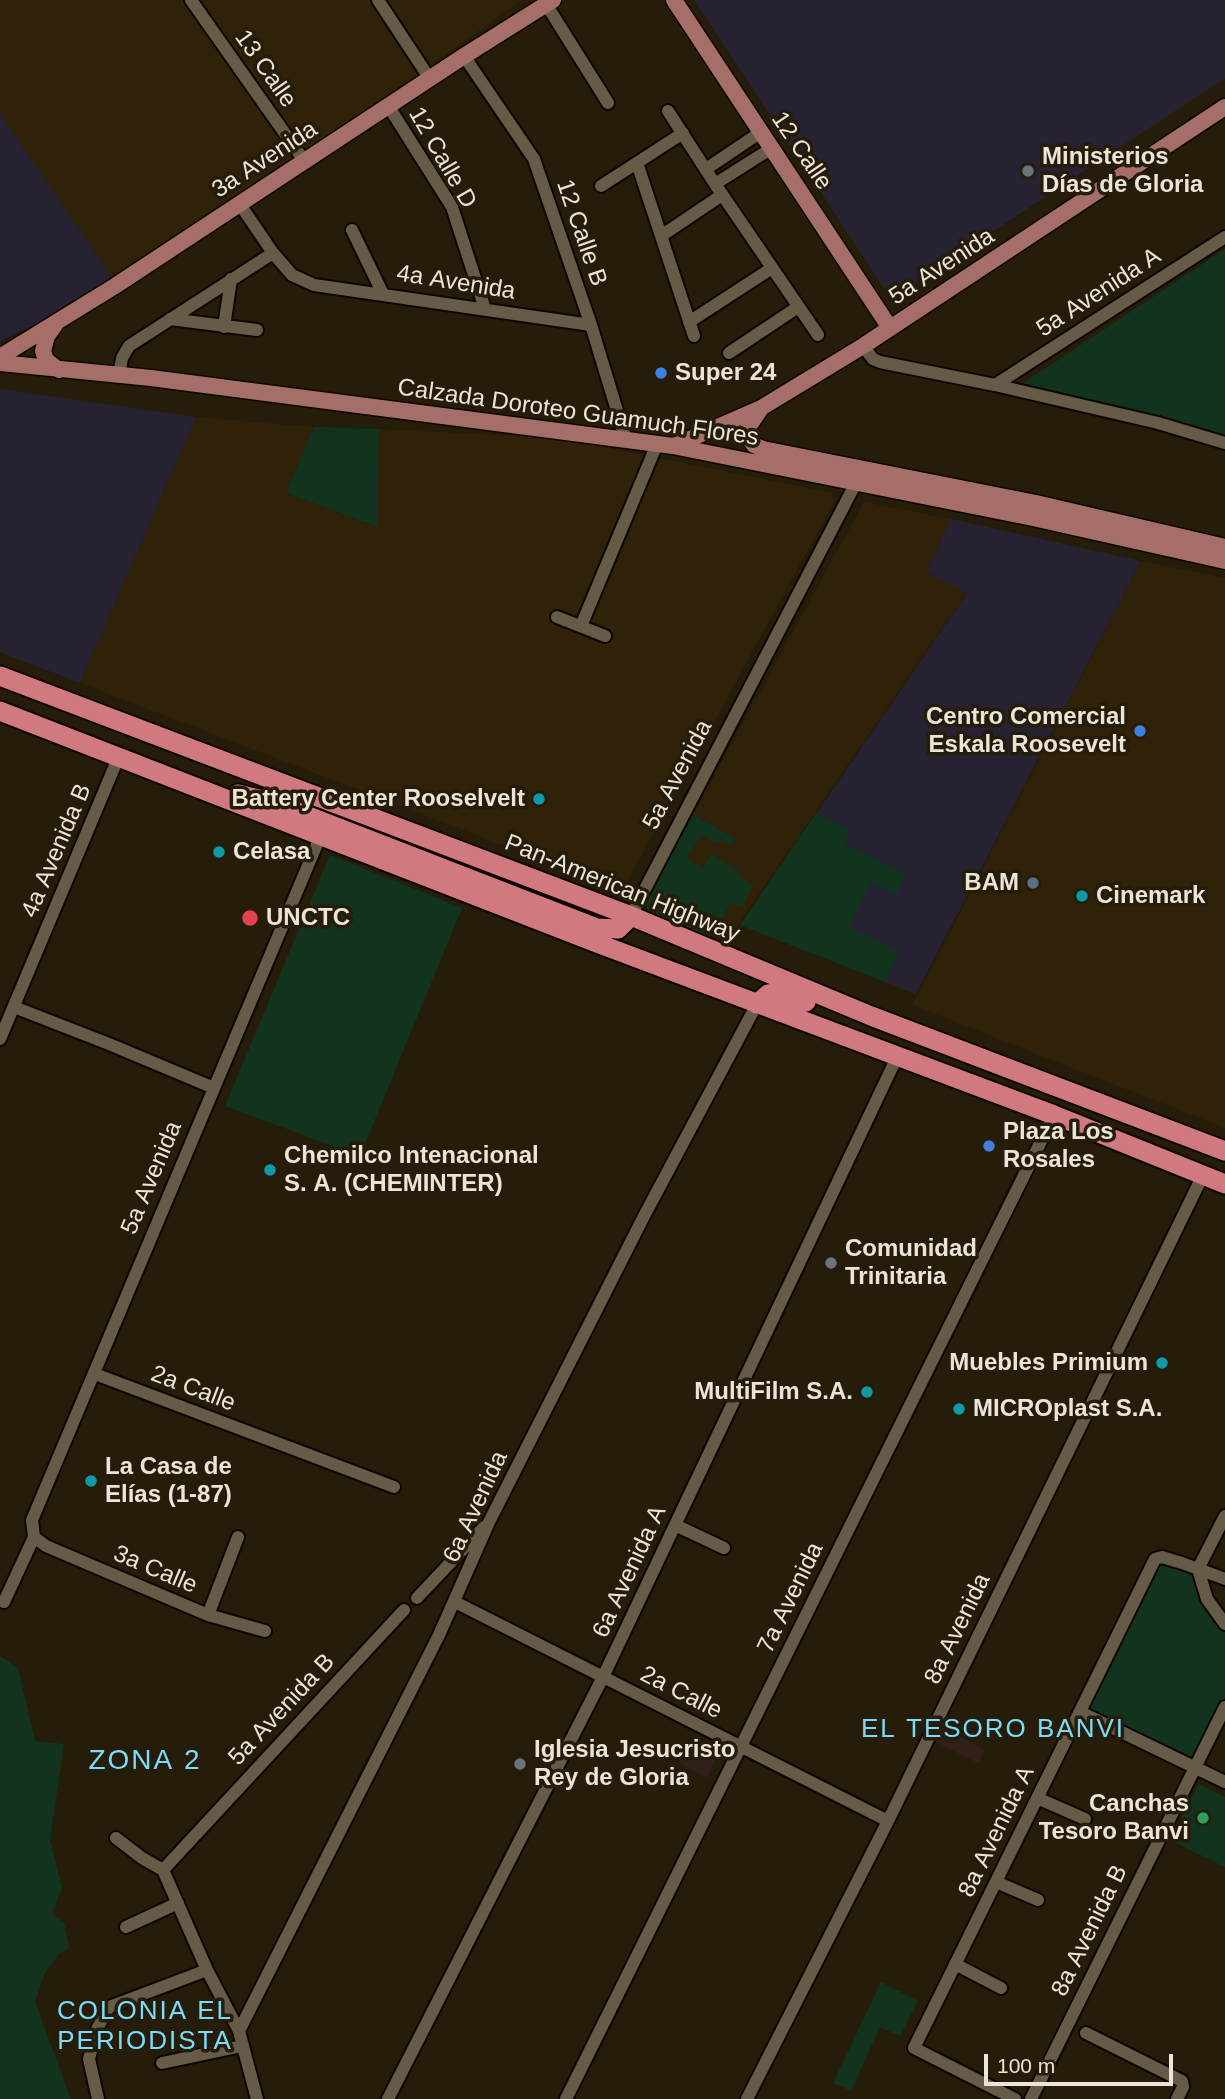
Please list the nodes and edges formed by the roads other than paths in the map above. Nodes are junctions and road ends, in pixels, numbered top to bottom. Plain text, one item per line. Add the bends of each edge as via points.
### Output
1 (191, 0) edge
2 (378, 0) edge
3 (674, 0) edge
4 (550, 2) edge
5 (464, 56) junction
6 (430, 79) junction
7 (608, 103) dead end
8 (389, 107) junction
9 (1225, 107) edge
10 (668, 111) dead end
11 (761, 132) junction
12 (683, 134) junction
13 (772, 148) junction
14 (730, 153) junction
15 (305, 162) junction
16 (637, 163) junction
17 (706, 169) junction
18 (740, 169) junction
19 (601, 186) dead end
20 (718, 189) junction
21 (239, 203) junction
22 (352, 230) dead end
23 (661, 236) junction
24 (1225, 237) edge
25 (273, 253) junction
26 (772, 268) junction
27 (231, 279) junction
28 (383, 293) junction
29 (798, 307) junction
30 (485, 309) junction
31 (170, 319) junction
32 (59, 321) junction
33 (689, 322) junction
34 (591, 325) junction
35 (224, 327) junction
36 (890, 328) junction
37 (257, 330) dead end
38 (818, 335) dead end
39 (694, 336) dead end
40 (863, 346) junction
41 (729, 353) dead end
42 (0, 357) edge
43 (0, 363) edge
44 (58, 370) junction
45 (119, 376) junction
46 (995, 385) junction
47 (761, 408) junction
48 (626, 440) junction
49 (1225, 443) edge
50 (665, 445) junction
51 (860, 476) junction
52 (1225, 547) edge
53 (1225, 561) edge
54 (557, 617) dead end
55 (581, 626) junction
56 (605, 636) dead end
57 (0, 676) edge
58 (0, 711) edge
59 (120, 756) junction
60 (196, 788) junction
61 (320, 837) junction
62 (631, 916) junction
63 (757, 1004) junction
64 (14, 1007) junction
65 (871, 1016) junction
66 (0, 1039) edge
67 (897, 1057) junction
68 (214, 1088) junction
69 (1054, 1115) junction
70 (1225, 1151) edge
71 (1203, 1175) junction
72 (1225, 1184) edge
73 (95, 1374) junction
74 (394, 1487) dead end
75 (1225, 1516) edge
76 (489, 1522) junction
77 (675, 1525) junction
78 (34, 1537) junction
79 (238, 1537) dead end
80 (724, 1548) dead end
81 (1198, 1569) junction
82 (1225, 1579) edge
83 (417, 1598) dead end
84 (4, 1602) dead end
85 (455, 1602) junction
86 (404, 1610) dead end
87 (208, 1615) junction
88 (1225, 1624) edge
89 (265, 1631) dead end
90 (603, 1677) junction
91 (1225, 1707) edge
92 (1080, 1712) junction
93 (740, 1747) junction
94 (1195, 1767) junction
95 (1225, 1782) edge
96 (1037, 1798) junction
97 (1085, 1819) dead end
98 (888, 1821) junction
99 (116, 1838) dead end
100 (163, 1870) junction
101 (996, 1882) junction
102 (1038, 1900) dead end
103 (178, 1903) junction
104 (126, 1927) dead end
105 (955, 1964) junction
106 (207, 1970) junction
107 (1000, 1988) dead end
108 (239, 2031) junction
109 (1086, 2033) dead end
110 (242, 2046) junction
111 (162, 2063) dead end
112 (98, 2099) edge
113 (257, 2099) edge
114 (388, 2099) edge
115 (566, 2099) edge
116 (747, 2099) edge
117 (1014, 2099) edge
118 (1031, 2099) edge
119 (1177, 2099) edge

1 - 15 street, 13 Calle
2 - 6 street
3 - 11 main road, 12 Calle
4 - 5 main road, 3a Avenida
4 - 7 street
5 - 6 main road, 3a Avenida
5 - 34 street, 12 Calle B via 534,159
6 - 8 main road, 3a Avenida
8 - 15 main road, 3a Avenida
8 - 30 street, 12 Calle D via 452,207
9 - 36 main road, 5a Avenida
10 - 12 street
11 - 13 main road, 12 Calle
11 - 14 street
12 - 16 street
12 - 17 street
13 - 18 street
13 - 36 main road, 12 Calle
14 - 17 street
14 - 18 street
15 - 21 main road, 3a Avenida
16 - 19 street
16 - 23 street
17 - 20 street
18 - 20 street
20 - 23 street
20 - 26 street
21 - 25 street
21 - 32 main road, 3a Avenida
22 - 28 street
23 - 33 street
24 - 46 street, 5a Avenida A
25 - 27 street
25 - 28 street, 4a Avenida via 292,275 314,285
26 - 29 street
26 - 33 street
27 - 31 street
27 - 35 street
28 - 30 street, 4a Avenida
29 - 38 street
29 - 41 street
30 - 34 street, 4a Avenida
31 - 35 street
31 - 45 street via 129,346
32 - 42 main road, 3a Avenida
32 - 44 main road via 47,336 43,351
33 - 39 street
34 - 48 street, 12 Calle B
35 - 37 street
36 - 40 main road, 5a Avenida
40 - 46 street via 880,362
40 - 47 main road, 5a Avenida
43 - 44 main road, Calzada Doroteo Guamuch Flores
44 - 45 main road, Calzada Doroteo Guamuch Flores
45 - 48 main road, Calzada Doroteo Guamuch Flores
46 - 49 street
47 - 50 main road, 5a Avenida
47 - 51 main road, Calzada Doroteo Guamuch Flores via 748,433 757,447
48 - 50 main road, Calzada Doroteo Guamuch Flores
50 - 51 main road, Calzada Doroteo Guamuch Flores
50 - 55 street
51 - 52 main road, Calzada Doroteo Guamuch Flores via 1036,503
51 - 53 main road, Calzada Doroteo Guamuch Flores
51 - 62 street, 5a Avenida
54 - 55 street
55 - 56 street
57 - 62 highway, Pan-American Highway
58 - 59 highway
59 - 60 highway
59 - 64 street, 4a Avenida B
60 - 61 highway
60 - 62 highway via 275,803 597,928 618,929
61 - 63 highway
61 - 68 street, 5a Avenida
62 - 65 highway, Pan-American Highway
63 - 65 highway via 778,992 836,1014
63 - 67 highway
63 - 76 street, 6a Avenida
64 - 66 street, 4a Avenida B
64 - 68 street
65 - 70 highway, Pan-American Highway
67 - 69 highway
67 - 77 street, 6a Avenida A
68 - 73 street, 5a Avenida
69 - 71 highway
69 - 93 street, 7a Avenida
71 - 72 highway
71 - 98 street, 8a Avenida
73 - 74 street, 2a Calle
73 - 78 street, 5a Avenida via 32,1520
75 - 81 street
76 - 83 street
76 - 85 street, 6a Avenida
77 - 80 street
77 - 90 street, 6a Avenida A
78 - 84 street, 5a Avenida
78 - 87 street, 3a Calle
79 - 87 street
81 - 82 street
81 - 88 street via 1207,1599
81 - 92 street, 8a Avenida A via 1162,1557 1155,1559
85 - 90 street, 2a Calle
85 - 108 street, 6a Avenida
86 - 100 street, 5a Avenida B
87 - 89 street, 3a Calle
90 - 93 street, 2a Calle
90 - 114 street, 6a Avenida A
91 - 94 street, 8a Avenida B
92 - 94 street
92 - 96 street, 8a Avenida A
93 - 98 street, 2a Calle
93 - 115 street, 7a Avenida
94 - 95 street
94 - 118 street, 8a Avenida B
96 - 97 street
96 - 101 street, 8a Avenida A
98 - 116 street, 8a Avenida
99 - 100 street
100 - 103 street
101 - 102 street
101 - 105 street, 8a Avenida A
103 - 104 street
103 - 106 street
105 - 107 street
105 - 117 street, 8a Avenida A via 914,2050
106 - 108 street
106 - 112 street via 109,2007 89,2059
108 - 110 street
109 - 119 street via 1182,2081 1184,2087
110 - 111 street
110 - 113 street

